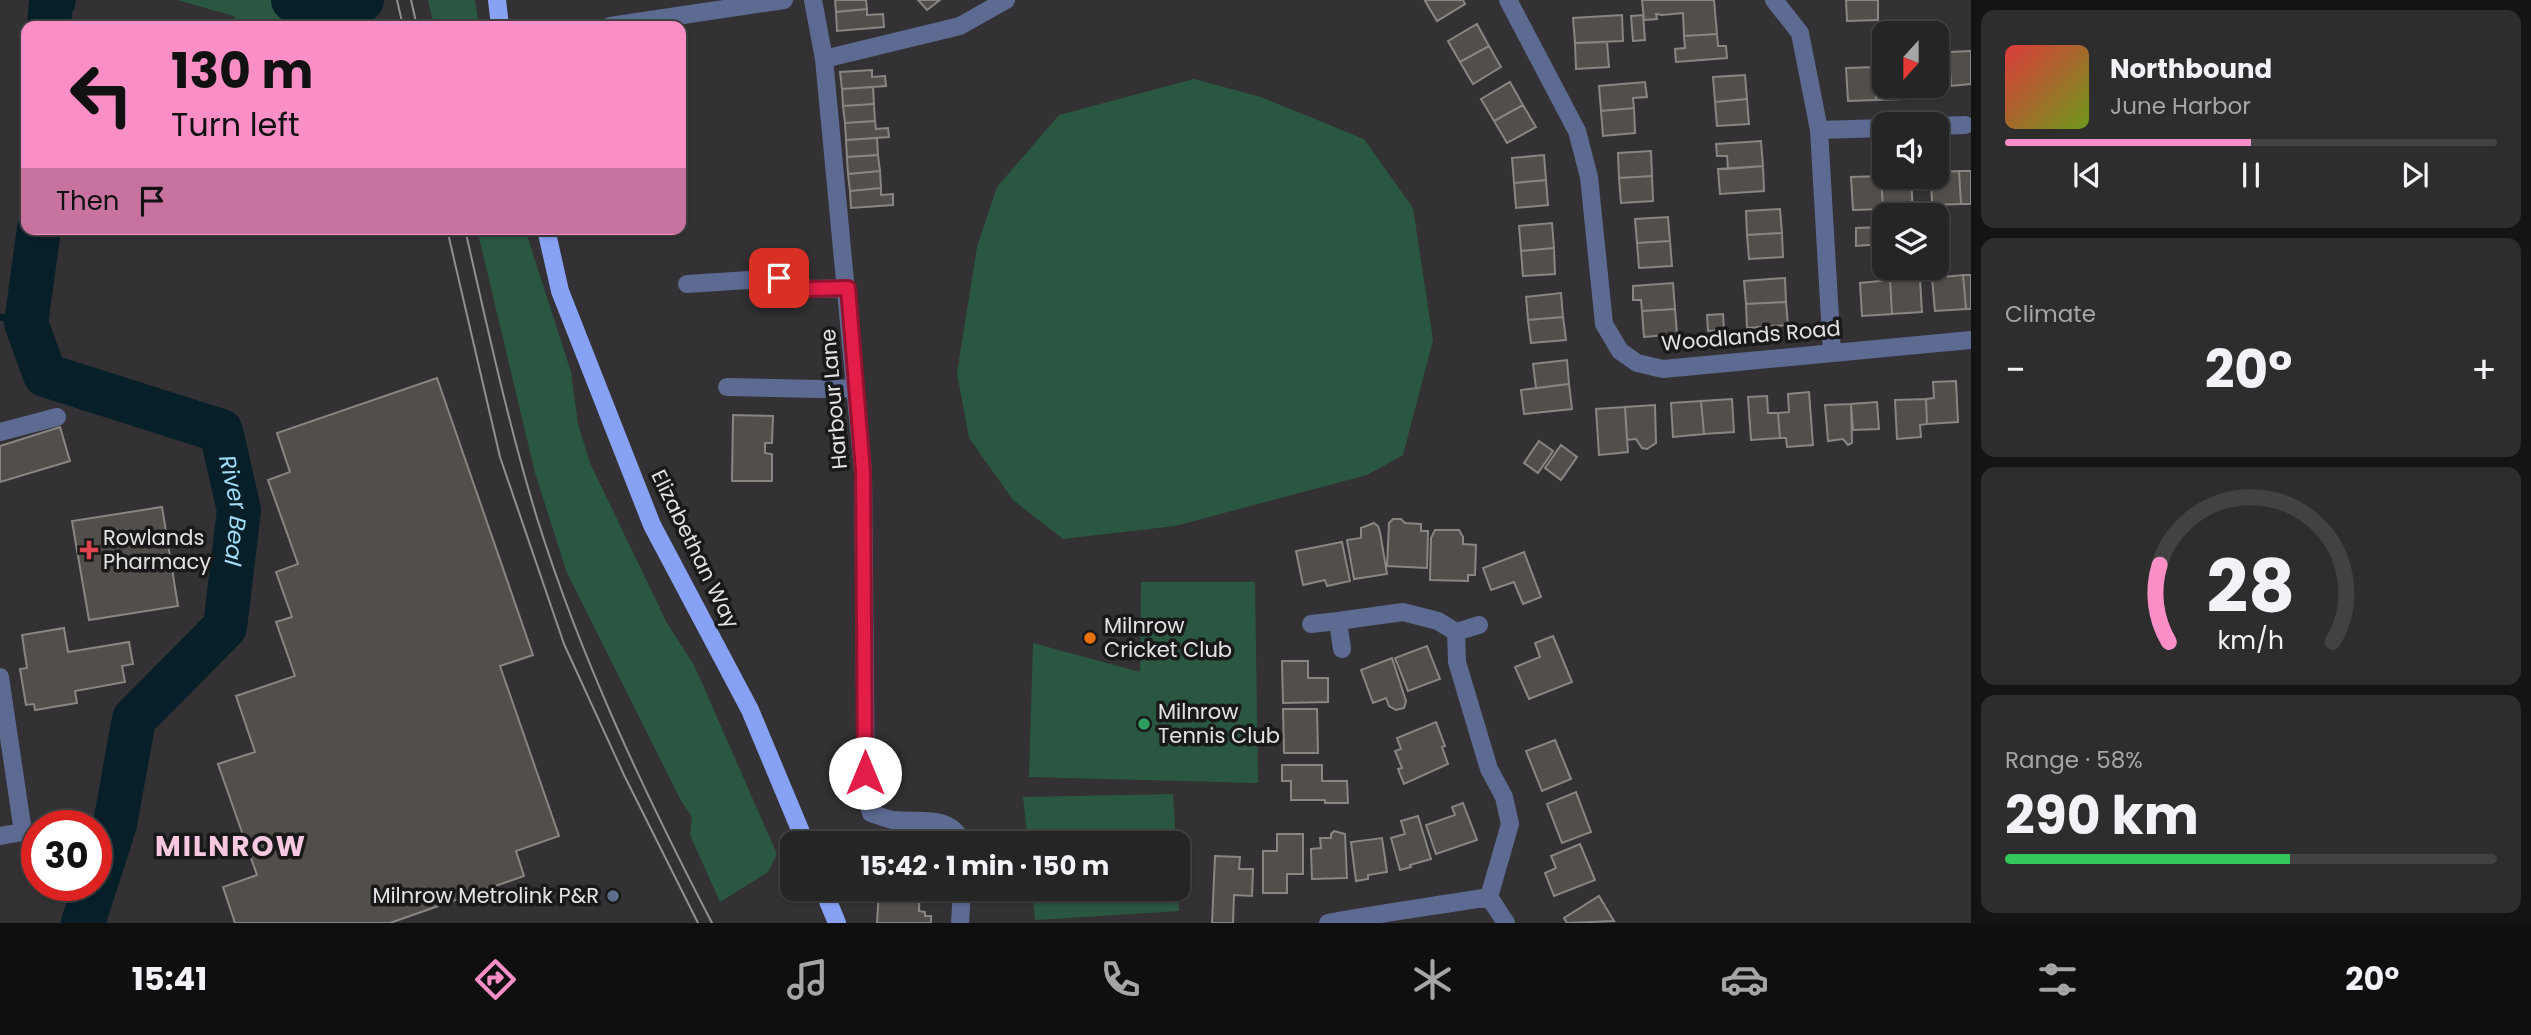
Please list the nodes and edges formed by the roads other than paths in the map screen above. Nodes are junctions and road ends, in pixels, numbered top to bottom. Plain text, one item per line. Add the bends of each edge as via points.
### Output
1 (497, 0) edge
2 (784, 0) edge
3 (813, 0) edge
4 (1006, 0) edge
5 (1530, 0) edge
6 (1774, 0) edge
7 (1511, 5) edge
8 (499, 21) edge
9 (643, 21) edge
10 (824, 59) junction
11 (1965, 125) dead end
12 (1949, 126) edge
13 (1872, 128) edge
14 (1819, 130) junction
15 (547, 235) edge
16 (687, 284) dead end
17 (848, 288) junction
18 (1971, 340) edge
19 (1832, 353) junction
20 (727, 387) dead end
21 (856, 388) junction
22 (57, 417) dead end
23 (0, 432) edge
24 (1338, 621) junction
25 (1311, 624) dead end
26 (1479, 625) dead end
27 (1457, 632) junction
28 (1342, 649) dead end
29 (0, 677) edge
30 (801, 831) edge
31 (958, 831) edge
32 (0, 836) edge
33 (1489, 897) junction
34 (828, 901) edge
35 (961, 901) edge
36 (837, 923) edge
37 (960, 923) edge
38 (1328, 923) edge
39 (1506, 923) edge

1 - 8 main road
2 - 9 street
3 - 10 street, Harbour Lane
4 - 10 street via 960,26
5 - 7 street
6 - 14 street via 1800,33
7 - 19 street, Woodlands Road via 1584,152 1604,324 1620,351 1636,363 1663,369
10 - 17 street, Harbour Lane
11 - 12 street
13 - 14 street
14 - 19 street
15 - 30 main road, Elizabethan Way via 560,291 652,525 750,710
16 - 17 street via 779,278 810,289
17 - 21 street, Harbour Lane
18 - 19 street, Woodlands Road
20 - 21 street
21 - 31 street, Harbour Lane via 863,471 866,796 871,813 890,820 947,823
22 - 23 street
24 - 25 street
24 - 27 street via 1403,611
24 - 28 street
26 - 27 street
27 - 33 street via 1457,662 1510,824
29 - 32 street via 23,832
33 - 38 street
33 - 39 street
34 - 36 main road
35 - 37 street

